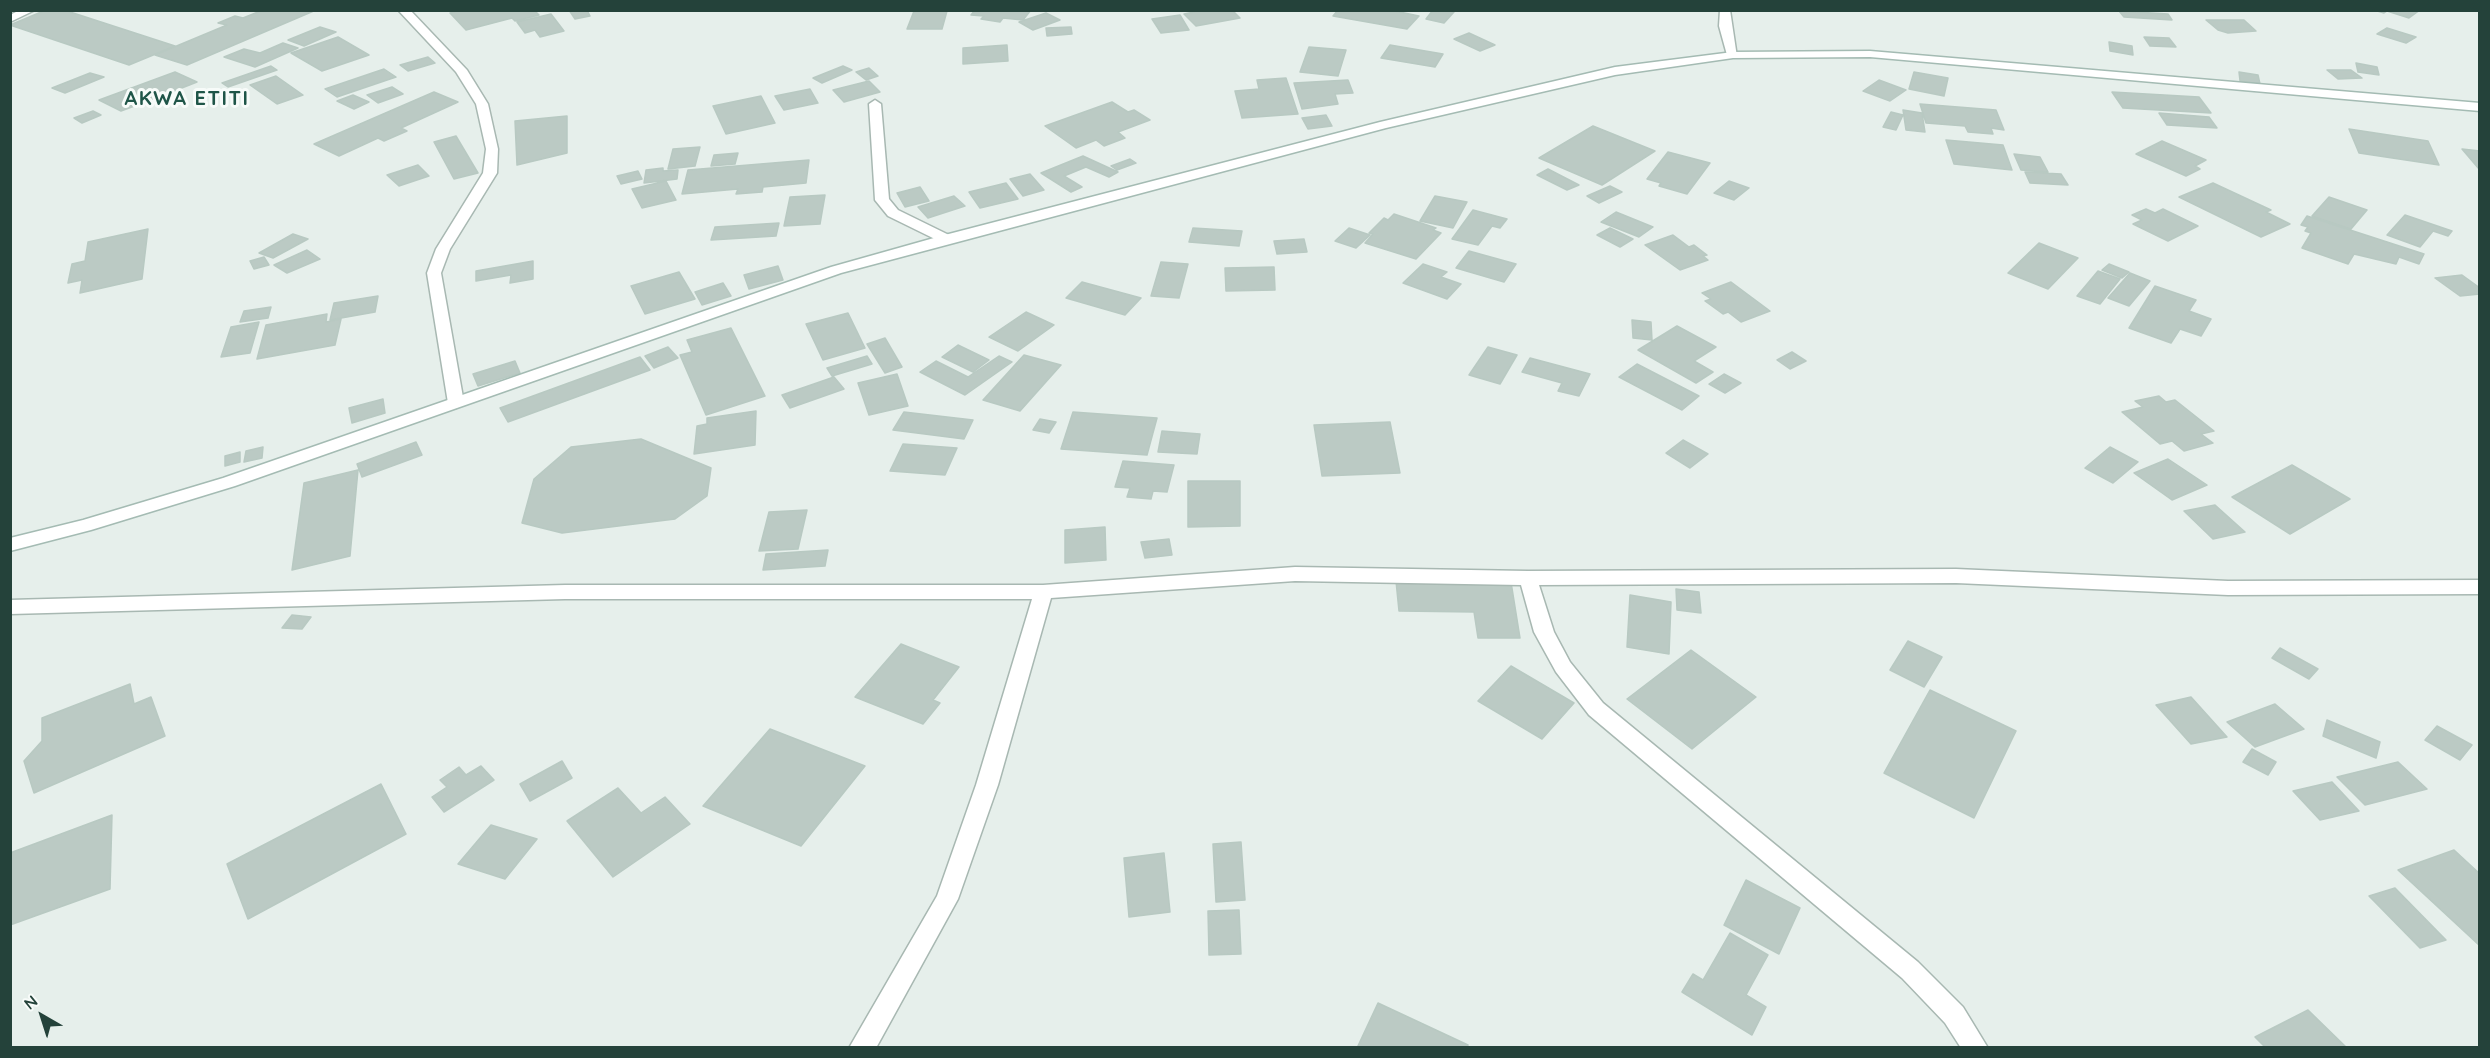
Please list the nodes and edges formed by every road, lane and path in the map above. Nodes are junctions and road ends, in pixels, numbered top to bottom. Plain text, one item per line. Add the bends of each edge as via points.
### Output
1 (30, 10) edge
2 (403, 10) edge
3 (1725, 10) edge
4 (10, 19) edge
5 (1733, 55) junction
6 (875, 104) dead end
7 (2480, 107) edge
8 (946, 239) junction
9 (456, 403) junction
10 (10, 545) edge
11 (1528, 578) junction
12 (2480, 587) edge
13 (1043, 592) junction
14 (10, 607) edge
15 (861, 1047) edge
16 (1976, 1047) edge

1 - 4 street
2 - 9 street via 461,70 482,104 492,149 490,172 443,249 434,273
3 - 5 street
5 - 7 street via 1870,54
5 - 8 street via 1615,71 1493,98
6 - 8 street via 882,200 893,213
8 - 9 street via 716,310
9 - 10 street via 229,482
11 - 12 street via 1956,576 2228,588
11 - 13 street via 1294,574
11 - 16 street via 1544,632 1563,667 1596,709 1910,969 1954,1015
13 - 14 street via 565,592
13 - 15 street via 987,784 947,899

